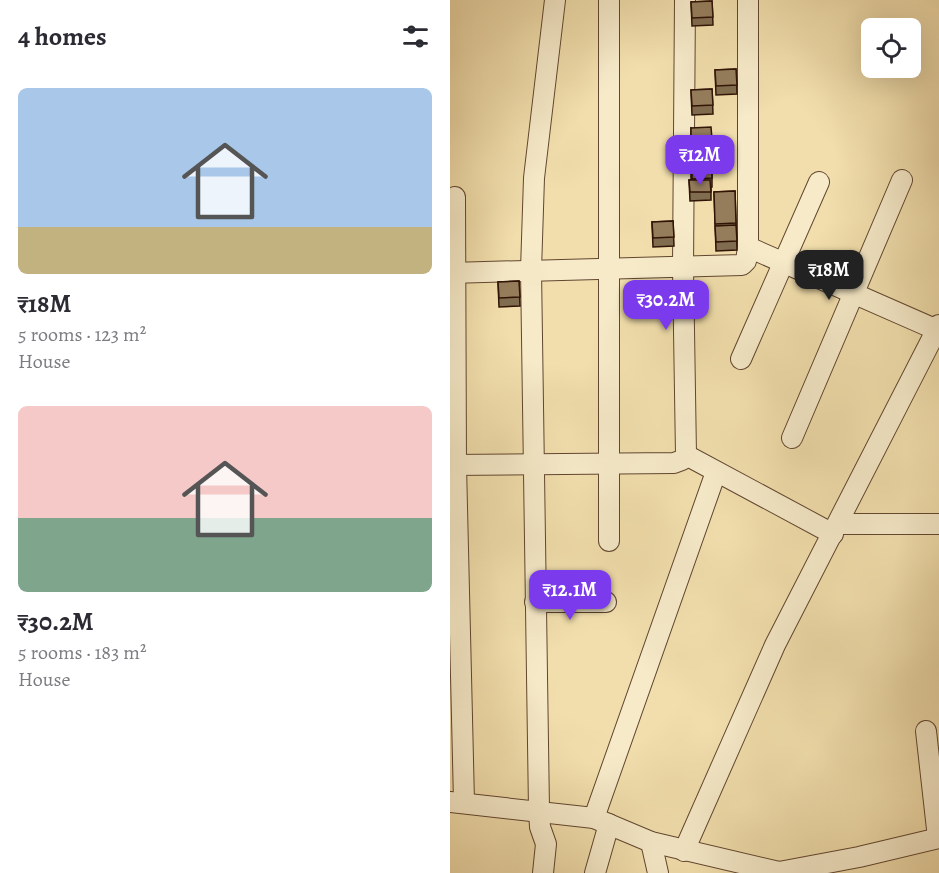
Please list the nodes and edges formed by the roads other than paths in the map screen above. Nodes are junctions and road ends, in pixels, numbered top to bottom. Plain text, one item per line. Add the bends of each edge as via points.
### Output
1 (555, 0) edge
2 (609, 0) edge
3 (685, 0) edge
4 (748, 0) edge
5 (902, 180) dead end
6 (819, 182) dead end
7 (455, 197) dead end
8 (748, 247) junction
9 (784, 262) junction
10 (683, 268) junction
11 (531, 270) junction
12 (610, 270) junction
13 (453, 273) edge
14 (853, 293) junction
15 (937, 333) edge
16 (741, 359) dead end
17 (792, 438) dead end
18 (686, 455) junction
19 (610, 464) junction
20 (453, 465) edge
21 (533, 465) junction
22 (716, 472) junction
23 (939, 524) edge
24 (836, 529) junction
25 (609, 541) dead end
26 (535, 602) junction
27 (606, 602) dead end
28 (926, 731) dead end
29 (457, 802) edge
30 (539, 810) junction
31 (602, 821) junction
32 (939, 838) edge
33 (651, 842) junction
34 (684, 851) junction
35 (543, 873) edge
36 (596, 873) edge
37 (658, 873) edge
38 (779, 873) edge

1 - 11 street via 533,186
2 - 12 street
3 - 10 street
4 - 8 street
5 - 14 street
6 - 9 street
7 - 13 street
8 - 9 street
8 - 10 street via 742,265
9 - 14 street
9 - 16 street
10 - 12 street
10 - 18 street
11 - 12 street
11 - 13 street
11 - 21 street
12 - 19 street
13 - 20 street
14 - 15 street
14 - 17 street
15 - 24 street
18 - 19 street via 674,463
18 - 22 street
19 - 21 street
19 - 25 street
20 - 21 street
20 - 29 street
21 - 26 street
22 - 24 street
22 - 31 street
23 - 24 street
24 - 34 street via 775,645
26 - 27 street
26 - 30 street
28 - 32 street
29 - 30 street
30 - 31 street
30 - 35 street via 546,844
31 - 33 street
31 - 36 street
32 - 38 street
33 - 34 street
33 - 37 street
34 - 38 street

